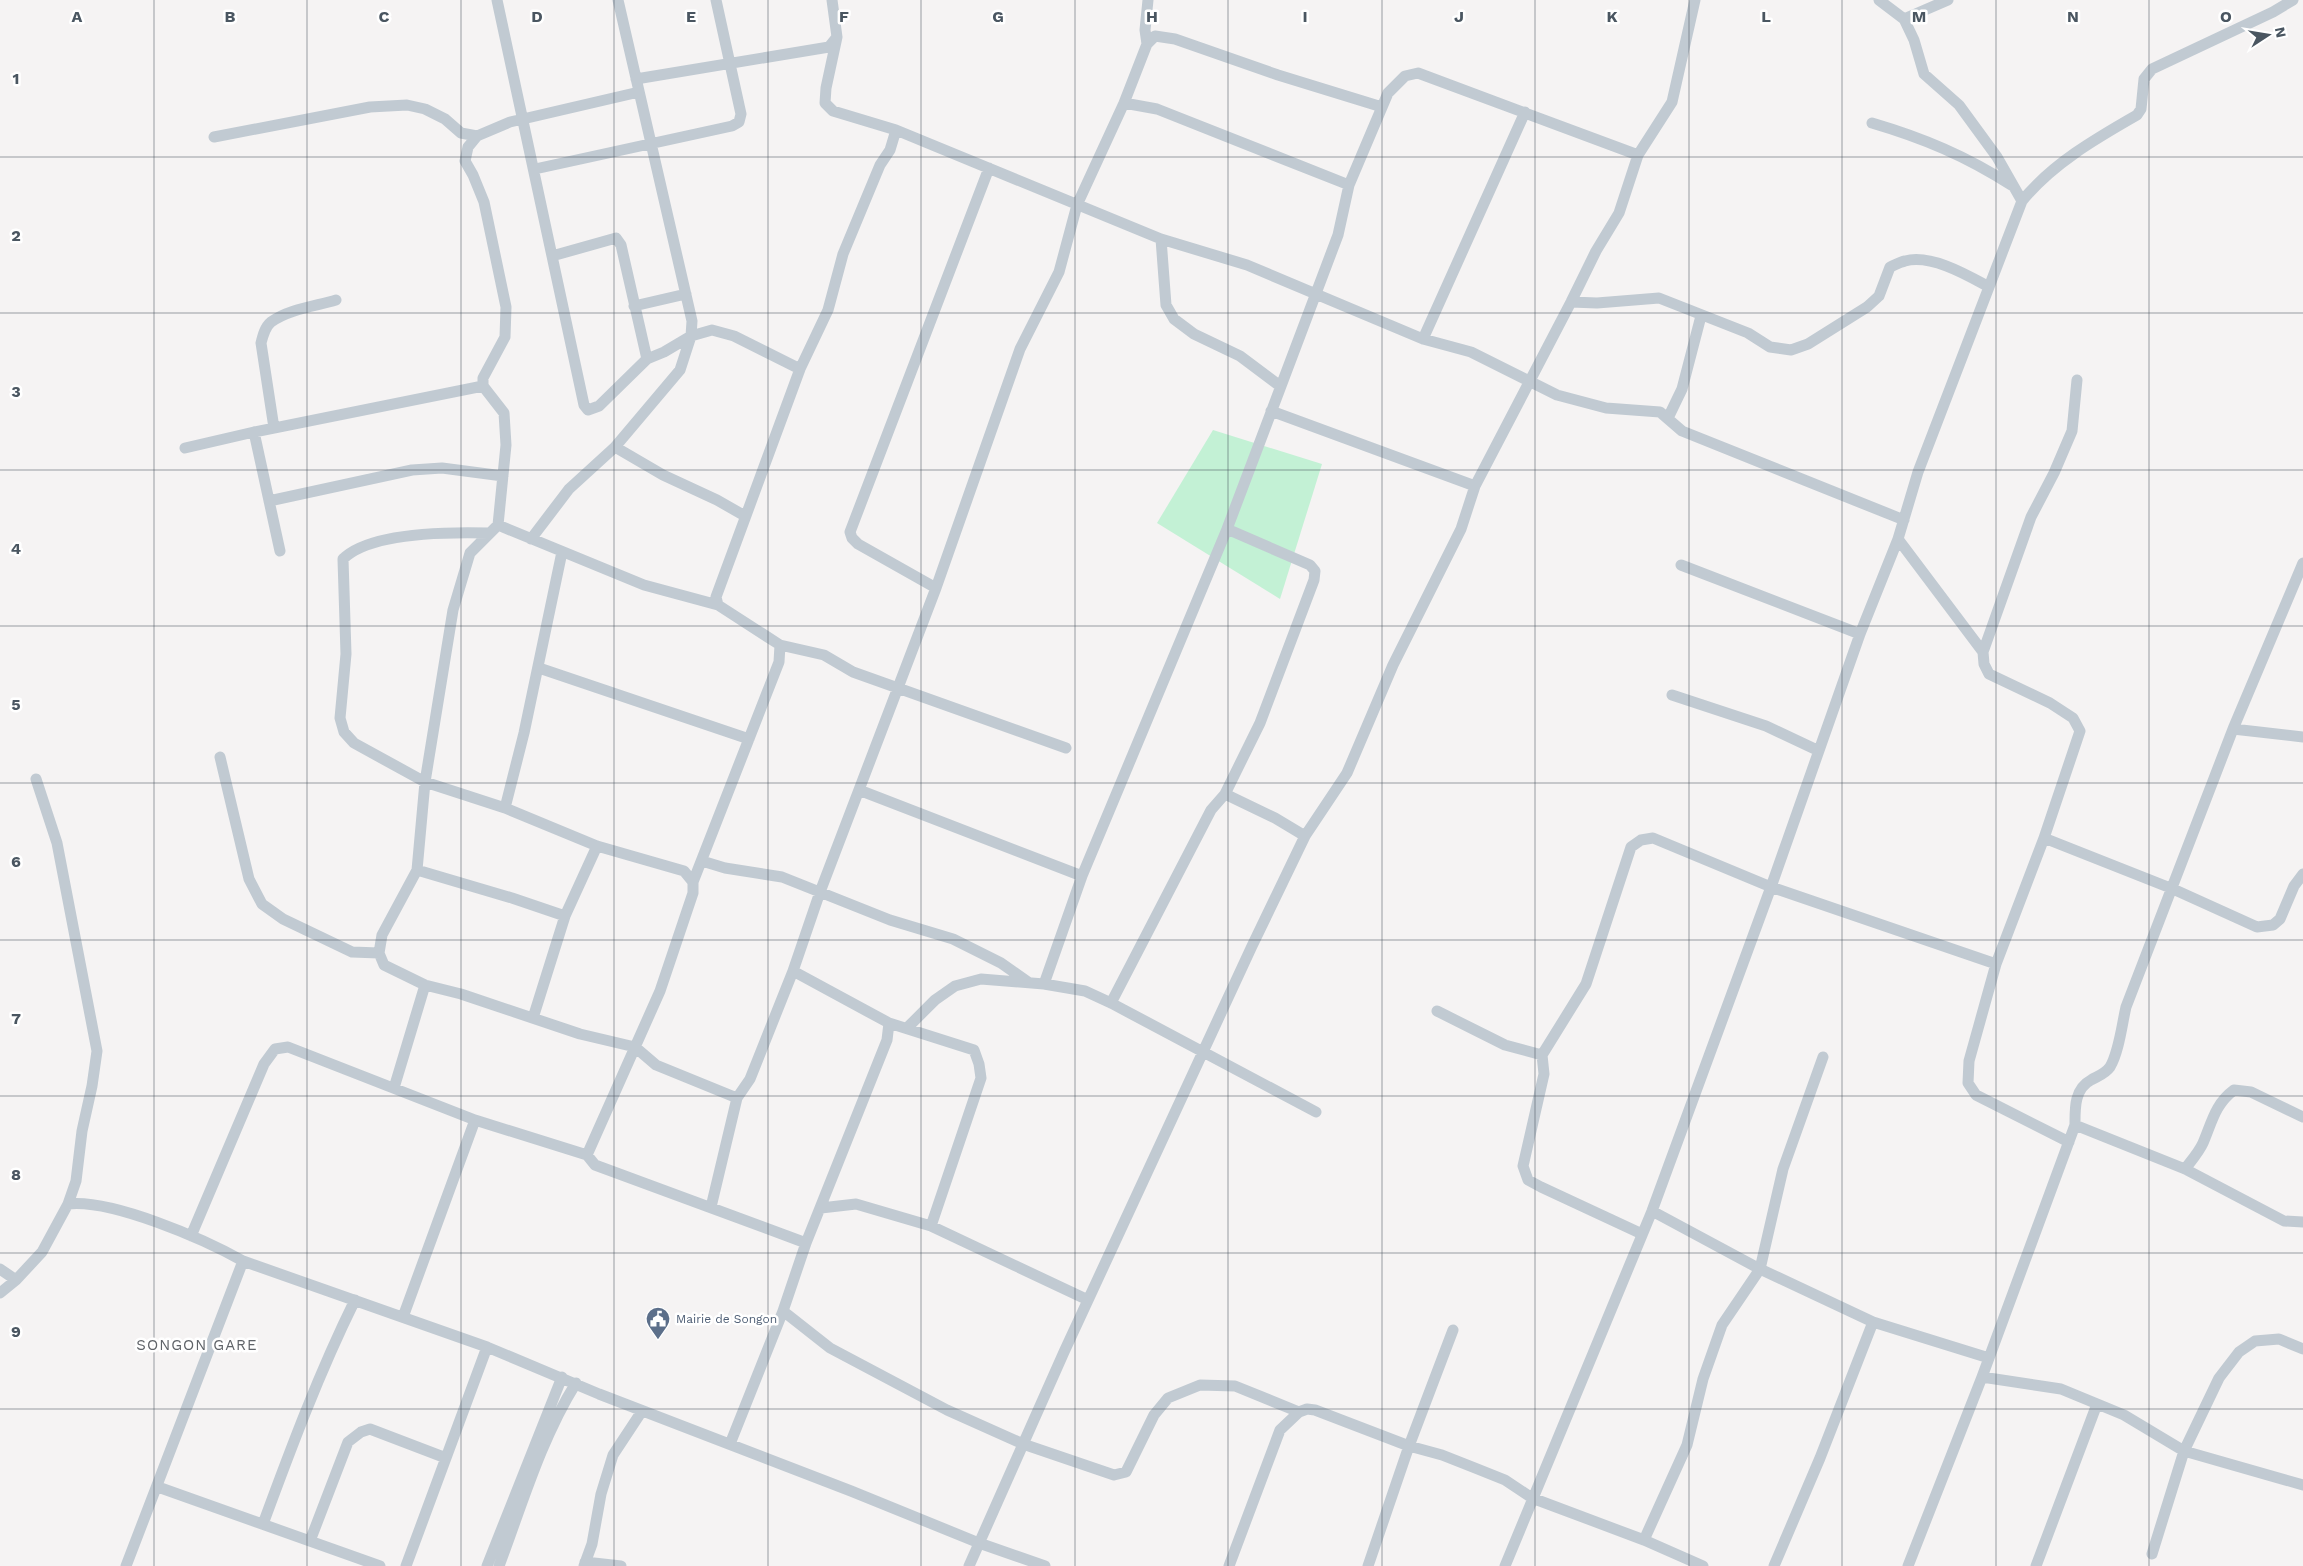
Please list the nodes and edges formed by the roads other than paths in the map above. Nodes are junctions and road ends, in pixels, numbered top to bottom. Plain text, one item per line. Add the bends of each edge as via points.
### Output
1 (497, 0) edge
2 (618, 0) edge
3 (716, 0) edge
4 (832, 0) edge
5 (1148, 0) edge
6 (1694, 0) edge
7 (1879, 0) edge
8 (1948, 0) edge
9 (2293, 0) edge
10 (1904, 19) junction
11 (837, 37) junction
12 (1147, 44) junction
13 (731, 62) junction
14 (636, 79) junction
15 (639, 92) junction
16 (1124, 103) junction
17 (1382, 106) junction
18 (1525, 112) junction
19 (522, 118) junction
20 (1872, 123) dead end
21 (896, 130) junction
22 (477, 136) junction
23 (214, 137) dead end
24 (651, 145) junction
25 (1638, 155) junction
26 (989, 168) junction
27 (535, 169) junction
28 (1349, 185) junction
29 (2012, 186) junction
30 (2022, 201) junction
31 (1077, 205) junction
32 (1161, 239) junction
33 (552, 256) junction
34 (1989, 288) junction
35 (686, 294) junction
36 (1315, 294) junction
37 (336, 300) dead end
38 (1572, 302) junction
39 (634, 306) junction
40 (1701, 316) junction
41 (690, 336) junction
42 (1423, 339) junction
43 (647, 359) junction
44 (800, 368) junction
45 (2076, 380) dead end
46 (1529, 381) junction
47 (483, 386) junction
48 (1280, 386) junction
49 (1271, 411) junction
50 (1668, 418) junction
51 (274, 428) junction
52 (254, 432) junction
53 (615, 447) junction
54 (185, 448) dead end
55 (503, 476) junction
56 (1475, 486) junction
57 (269, 500) junction
58 (745, 516) junction
59 (1904, 520) junction
60 (498, 524) junction
61 (1227, 529) junction
62 (489, 533) junction
63 (531, 539) junction
64 (1898, 540) junction
65 (280, 551) dead end
66 (562, 552) junction
67 (2303, 563) edge
68 (1681, 565) dead end
69 (936, 588) junction
70 (718, 605) junction
71 (1860, 634) junction
72 (780, 645) junction
73 (1983, 652) junction
74 (539, 668) junction
75 (898, 688) junction
76 (1672, 695) dead end
77 (2233, 729) junction
78 (2303, 737) edge
79 (749, 739) junction
80 (1066, 748) dead end
81 (1817, 750) junction
82 (220, 757) dead end
83 (36, 779) dead end
84 (425, 782) junction
85 (859, 790) junction
86 (1225, 794) junction
87 (505, 808) junction
88 (1306, 836) junction
89 (2044, 838) junction
90 (596, 846) junction
91 (702, 861) junction
92 (417, 870) junction
93 (2303, 874) edge
94 (1082, 876) junction
95 (693, 882) junction
96 (1771, 887) junction
97 (2173, 889) junction
98 (820, 892) junction
99 (565, 916) junction
100 (380, 952) junction
101 (1996, 964) junction
102 (793, 971) junction
103 (1028, 982) junction
104 (1044, 984) junction
105 (425, 985) junction
106 (1111, 1003) junction
107 (1437, 1011) dead end
108 (533, 1018) junction
109 (889, 1023) junction
110 (907, 1028) junction
111 (635, 1047) junction
112 (1203, 1053) junction
113 (1542, 1055) junction
114 (1823, 1057) dead end
115 (394, 1088) junction
116 (737, 1098) junction
117 (1316, 1112) dead end
118 (2303, 1117) edge
119 (475, 1120) junction
120 (2076, 1125) junction
121 (2069, 1142) junction
122 (587, 1155) junction
123 (2185, 1169) junction
124 (68, 1204) junction
125 (711, 1207) junction
126 (821, 1208) junction
127 (1652, 1211) junction
128 (2303, 1222) edge
129 (931, 1226) junction
130 (1642, 1234) junction
131 (191, 1236) junction
132 (806, 1243) junction
133 (243, 1261) junction
134 (0, 1269) edge
135 (1760, 1269) junction
136 (16, 1280) junction
137 (0, 1293) edge
138 (355, 1300) junction
139 (1088, 1300) junction
140 (784, 1311) junction
141 (403, 1317) junction
142 (1873, 1322) junction
143 (1453, 1330) dead end
144 (487, 1347) junction
145 (2303, 1349) edge
146 (1988, 1358) junction
147 (562, 1377) junction
148 (1982, 1377) junction
149 (576, 1383) junction
150 (2097, 1404) junction
151 (642, 1411) junction
152 (1298, 1412) junction
153 (730, 1444) junction
154 (1023, 1444) junction
155 (1409, 1446) junction
156 (2184, 1451) junction
157 (446, 1458) junction
158 (2303, 1485) edge
159 (158, 1487) junction
160 (1532, 1498) junction
161 (263, 1524) junction
162 (1644, 1540) junction
163 (310, 1541) junction
164 (979, 1544) junction
165 (2152, 1554) dead end
166 (584, 1564) edge
167 (126, 1566) edge
168 (380, 1566) edge
169 (406, 1566) edge
170 (487, 1566) edge
171 (499, 1566) edge
172 (621, 1566) edge
173 (969, 1566) edge
174 (1045, 1566) edge
175 (1229, 1566) edge
176 (1368, 1566) edge
177 (1505, 1566) edge
178 (1704, 1566) edge
179 (1774, 1566) edge
180 (1908, 1566) edge
181 (2036, 1566) edge

1 - 19 street
2 - 14 street
3 - 13 street
4 - 11 street
5 - 12 street
6 - 25 street via 1672,102
7 - 10 street
8 - 10 street
9 - 30 street via 2152,69 2144,79 2141,109 2137,115 2097,138 2051,171
10 - 29 street via 1924,74 1959,104 1997,157
11 - 13 street via 829,47
11 - 21 street via 825,103 833,111
12 - 16 street
12 - 17 street via 1155,36 1175,39 1278,75
13 - 14 street
13 - 24 street via 741,114 739,122
14 - 15 street
15 - 19 street
15 - 24 street
16 - 28 street via 1157,108
16 - 31 street
17 - 18 street via 1388,93 1405,76 1418,73
17 - 28 street
18 - 25 street
18 - 42 street
19 - 22 street
19 - 27 street
20 - 29 street via 1921,138 1981,166
21 - 26 street
21 - 44 street via 843,254 828,310
22 - 23 street via 461,133 445,119 407,105 370,107
22 - 47 street via 468,147 465,161 484,202 506,308 505,337 483,378
24 - 27 street
24 - 35 street
25 - 38 street via 1619,213 1596,251
26 - 31 street
26 - 69 street via 850,532 858,544
27 - 33 street
28 - 36 street via 1338,235
29 - 30 street
30 - 34 street
31 - 32 street
31 - 69 street via 1059,272 1020,349
32 - 36 street via 1247,265
32 - 48 street via 1166,305 1174,319 1194,334 1240,356
33 - 39 street via 616,238 621,245
33 - 43 street via 584,405 588,410 599,406
34 - 40 street via 1955,269 1906,260 1890,267 1879,296 1867,307 1808,344 1791,350 1770,347 1748,333
34 - 59 street via 1918,472
35 - 39 street
35 - 41 street via 692,321
36 - 42 street
36 - 48 street
37 - 51 street via 292,312 270,323 263,332 261,343
38 - 40 street via 1659,298
38 - 46 street
39 - 43 street
40 - 50 street via 1682,389
41 - 43 street
41 - 44 street via 712,330 734,336
41 - 53 street via 680,370
42 - 46 street via 1472,352
44 - 58 street
45 - 73 street via 2072,431 2031,517
46 - 50 street via 1557,395 1606,408 1660,412
46 - 56 street
47 - 51 street
47 - 55 street via 504,413 506,445
48 - 49 street
49 - 56 street
49 - 61 street
50 - 59 street via 1682,432
51 - 52 street
52 - 54 street
52 - 57 street
53 - 58 street via 662,475
53 - 63 street via 569,489
55 - 57 street via 442,468 412,470
55 - 60 street
56 - 88 street via 1461,529 1393,665 1347,773
57 - 65 street
58 - 70 street via 716,597
59 - 64 street
60 - 62 street
60 - 63 street
61 - 86 street via 1310,564 1315,571 1260,724
61 - 94 street
62 - 84 street via 470,553 453,610
62 - 84 street via 444,532 382,541 351,551 342,559 346,654 340,718 344,732 354,743
63 - 66 street
64 - 71 street
64 - 73 street
66 - 70 street via 644,585
66 - 74 street
67 - 77 street
68 - 71 street
69 - 75 street
70 - 72 street
71 - 81 street
72 - 75 street via 824,655 854,672
72 - 79 street via 778,662
73 - 89 street via 1989,674 2074,718 2080,732
74 - 79 street
74 - 87 street
75 - 80 street
75 - 85 street
76 - 81 street via 1766,726
77 - 78 street
77 - 97 street
79 - 91 street
81 - 96 street
82 - 100 street via 249,879 262,904 283,920 352,952
83 - 124 street via 57,843 97,1051 76,1181
84 - 87 street
84 - 92 street
85 - 94 street
85 - 98 street
86 - 88 street
86 - 106 street via 1211,810
87 - 90 street
88 - 112 street
89 - 97 street
89 - 101 street
90 - 95 street via 684,871
90 - 99 street
91 - 95 street
91 - 98 street via 782,878
92 - 99 street
92 - 100 street via 382,935
93 - 97 street via 2294,886 2280,919 2273,924 2256,927
94 - 104 street
95 - 111 street via 693,893 663,982
96 - 101 street
96 - 113 street via 1653,838 1641,840 1631,847 1586,984
96 - 127 street
97 - 120 street via 2126,1007 2110,1067 2089,1080 2075,1102
98 - 102 street
98 - 103 street via 890,920 953,939 1001,963
99 - 108 street
100 - 105 street via 384,965
101 - 121 street via 1969,1061 1968,1083 1976,1095
102 - 109 street
102 - 116 street via 750,1079
103 - 104 street
103 - 110 street via 980,979 955,986
104 - 106 street via 1086,991
105 - 108 street
105 - 115 street
106 - 112 street
107 - 113 street via 1505,1045
108 - 111 street via 580,1034
109 - 110 street
109 - 126 street via 887,1040
110 - 129 street via 974,1050 982,1078
111 - 116 street via 656,1065
111 - 122 street
112 - 117 street
112 - 139 street
113 - 130 street via 1544,1074 1523,1166 1528,1180
114 - 135 street via 1783,1169
115 - 119 street
115 - 131 street via 288,1047 275,1049 264,1064
116 - 125 street
118 - 123 street via 2251,1092 2234,1090 2223,1098 2202,1145
119 - 122 street
119 - 141 street
120 - 121 street
120 - 123 street
121 - 146 street
122 - 125 street via 595,1165
123 - 128 street via 2284,1221
124 - 131 street via 79,1202 120,1210
124 - 136 street via 42,1252
125 - 132 street
126 - 129 street via 856,1204
126 - 132 street
127 - 130 street
127 - 135 street
129 - 139 street
130 - 160 street
131 - 133 street
132 - 140 street
133 - 138 street
133 - 159 street
134 - 136 street
135 - 142 street
135 - 162 street via 1722,1325 1703,1379 1687,1445
136 - 137 street
138 - 141 street
138 - 161 street via 304,1412
139 - 154 street
140 - 153 street
140 - 154 street via 844,1357 946,1410
141 - 144 street
142 - 146 street
142 - 179 street
143 - 155 street
144 - 147 street
144 - 157 street
145 - 156 street via 2279,1339 2255,1340 2239,1352 2219,1378
146 - 148 street
147 - 149 street
147 - 170 street
148 - 150 street via 2061,1389
148 - 180 street
149 - 151 street
149 - 171 street via 551,1431
150 - 156 street via 2124,1415
150 - 181 street
151 - 153 street
151 - 166 street via 613,1456 601,1494 592,1544
152 - 154 street via 1236,1386 1200,1385 1168,1398 1154,1415 1126,1472 1114,1476
152 - 155 street via 1315,1410
152 - 175 street via 1280,1430
153 - 164 street
154 - 164 street
155 - 160 street via 1498,1477
155 - 176 street
156 - 158 street
156 - 165 street
157 - 163 street via 370,1429 361,1432 348,1442
157 - 169 street
159 - 161 street
159 - 167 street
160 - 162 street
160 - 177 street
161 - 163 street
162 - 178 street
163 - 168 street
164 - 173 street
164 - 174 street
166 - 172 street

